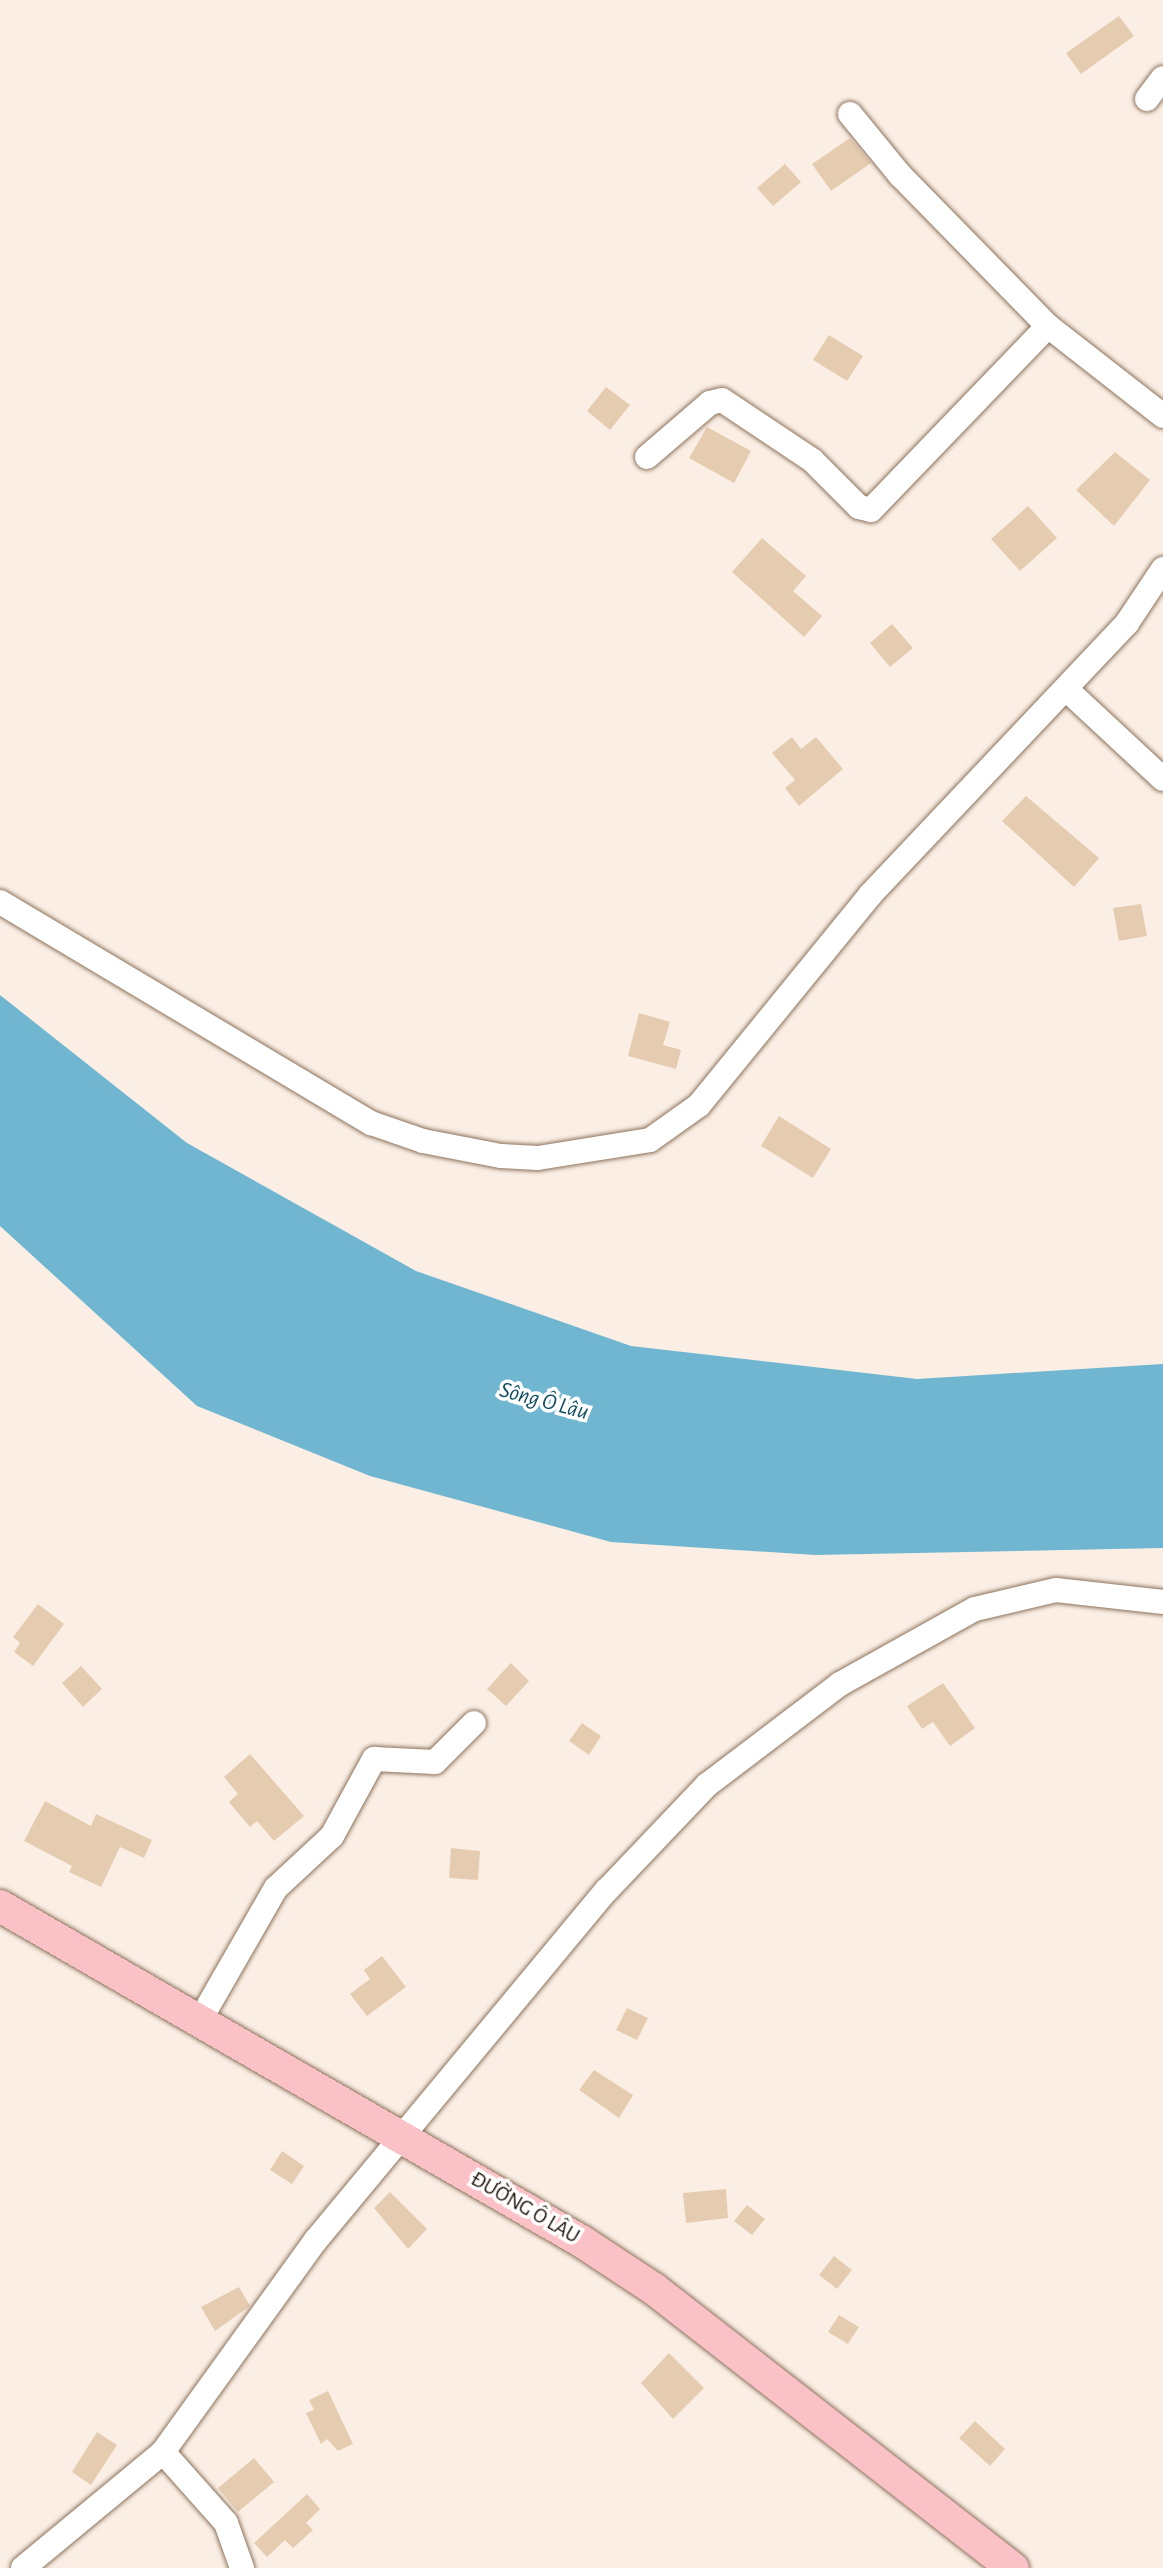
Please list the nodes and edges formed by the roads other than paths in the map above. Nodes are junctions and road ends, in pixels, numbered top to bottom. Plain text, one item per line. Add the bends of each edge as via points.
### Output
1 (1163, 78) edge
2 (1147, 99) dead end
3 (850, 114) dead end
4 (1048, 326) junction
5 (1163, 416) edge
6 (647, 457) dead end
7 (1163, 569) edge
8 (1066, 689) junction
9 (1163, 779) edge
10 (0, 902) edge
11 (1163, 1602) edge
12 (474, 1723) dead end
13 (0, 1906) edge
14 (200, 2020) junction
15 (404, 2137) junction
16 (163, 2452) junction
17 (23, 2568) edge
18 (242, 2568) edge
19 (1013, 2568) edge

1 - 2 street
3 - 4 street via 900,175
4 - 5 street
4 - 6 street via 871,510 859,507 812,460 722,400 710,402
7 - 8 street via 1127,624
8 - 9 street
8 - 10 street via 902,858 699,1105 667,1132 618,1148 501,1156 423,1141 371,1123
11 - 15 street via 1056,1590 1000,1599 943,1624 830,1691 707,1785 658,1833
12 - 14 street via 435,1762 374,1759 332,1836 276,1888
13 - 14 main road, ĐƯỜNG Ô LÂU
14 - 15 main road, ĐƯỜNG Ô LÂU
15 - 16 street via 316,2240
15 - 19 main road, ĐƯỜNG Ô LÂU via 653,2289
16 - 17 street
16 - 18 street via 226,2523

